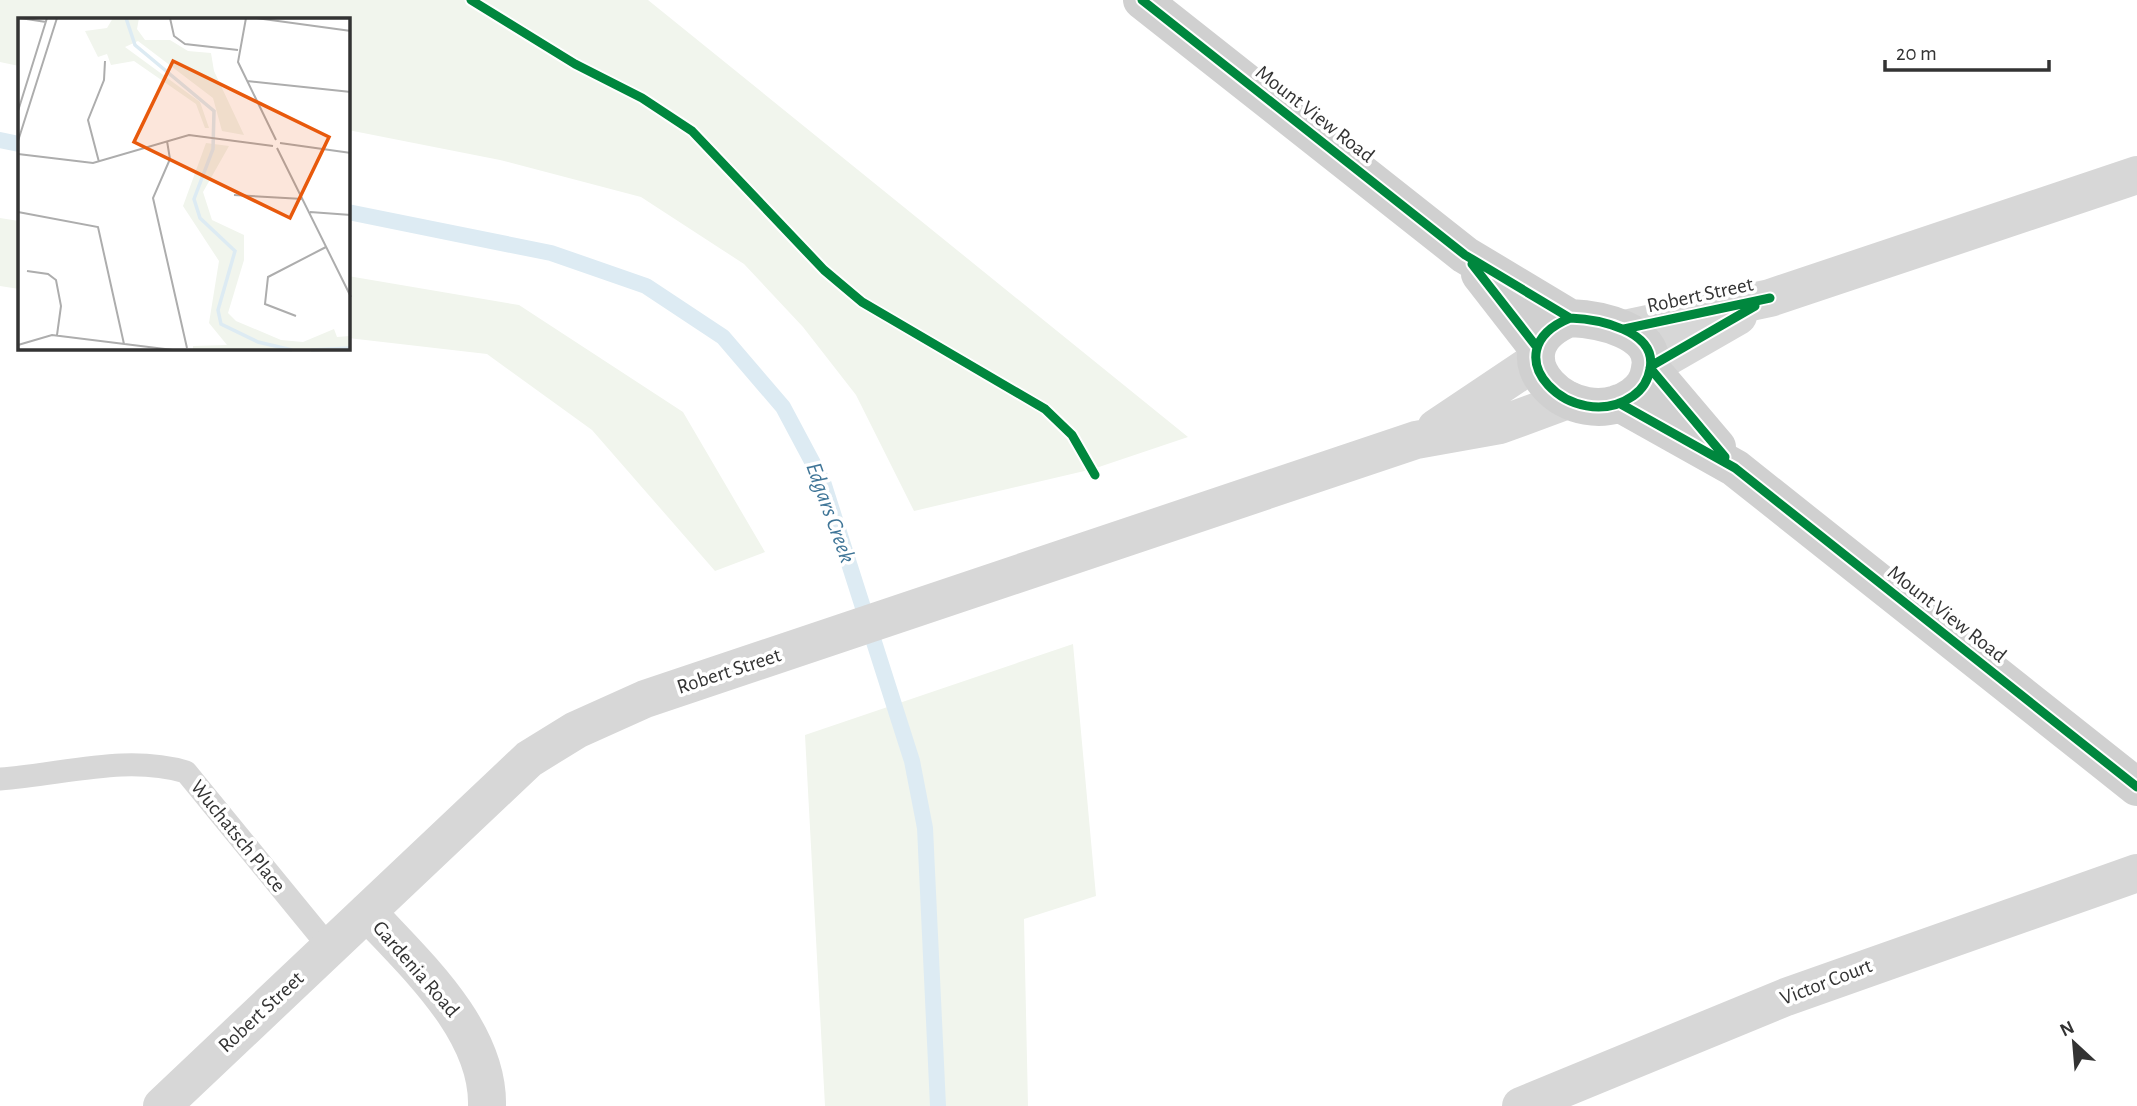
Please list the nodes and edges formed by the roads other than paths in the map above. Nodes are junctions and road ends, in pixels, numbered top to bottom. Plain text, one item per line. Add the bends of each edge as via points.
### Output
1 (1142, 0) edge
2 (2137, 175) edge
3 (1465, 255) junction
4 (1770, 298) junction
5 (1570, 318) junction
6 (1625, 329) junction
7 (1536, 354) junction
8 (1650, 367) junction
9 (1568, 400) junction
10 (1619, 403) junction
11 (1416, 440) junction
12 (1735, 468) junction
13 (0, 779) edge
14 (2137, 787) edge
15 (2137, 873) edge
16 (367, 912) junction
17 (330, 948) junction
18 (162, 1106) edge
19 (488, 1106) edge
20 (1521, 1106) edge

1 - 3 street, Mount View Road
2 - 4 street, Robert Street
3 - 5 street, Mount View Road
3 - 7 street, Mount View Road
4 - 6 street, Robert Street
4 - 8 street, Robert Street
5 - 6 street via 1591,318
5 - 7 street via 1545,332
6 - 8 street via 1650,354
7 - 9 street via 1540,377 1550,391
7 - 11 street, Robert Street via 1488,396
8 - 10 street via 1645,385
8 - 12 street, Mount View Road
9 - 10 street via 1579,405
9 - 11 street, Robert Street via 1500,425
10 - 12 street, Mount View Road
11 - 16 street, Robert Street via 645,699 576,730 530,759
12 - 14 street, Mount View Road
13 - 17 lane, Wuchatsch Place via 129,762 186,772
15 - 20 street, Victor Court via 1811,988
16 - 17 street, Robert Street
16 - 19 street, Gardenia Road via 460,1019 476,1052
17 - 18 street, Robert Street

